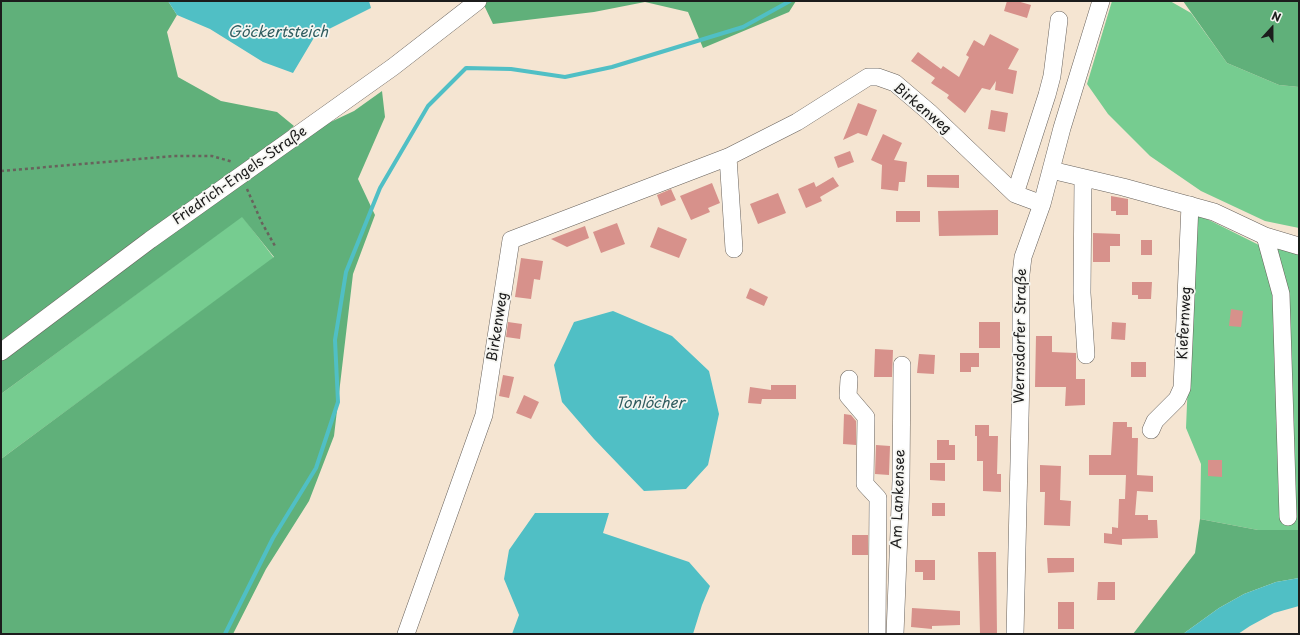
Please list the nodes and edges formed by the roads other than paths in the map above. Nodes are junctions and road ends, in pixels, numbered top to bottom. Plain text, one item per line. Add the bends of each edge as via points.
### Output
1 (478, 1) edge
2 (1100, 1) edge
3 (1059, 20) dead end
4 (728, 157) junction
5 (1051, 170) junction
6 (1083, 178) junction
7 (1016, 194) junction
8 (1042, 204) junction
9 (1190, 205) junction
10 (1265, 236) junction
11 (1299, 246) edge
12 (734, 249) dead end
13 (1, 352) edge
14 (1086, 355) dead end
15 (902, 365) dead end
16 (849, 379) dead end
17 (1151, 430) dead end
18 (1288, 517) dead end
19 (406, 634) edge
20 (877, 634) edge
21 (895, 634) edge
22 (1015, 634) edge

1 - 13 street, Friedrich-Engels-Straße via 393,67 150,240
2 - 5 street, Wernsdorfer Straße
3 - 7 street via 1052,76
4 - 7 street, Birkenweg via 797,122 868,77 878,76 895,84 929,112
4 - 12 street
4 - 19 street, Birkenweg via 511,240 484,415
5 - 6 street
5 - 8 street, Wernsdorfer Straße
6 - 9 street
6 - 14 street via 1082,293
7 - 8 street, Birkenweg
8 - 22 street, Wernsdorfer Straße via 1024,257 1021,274
9 - 10 street via 1221,215
9 - 17 street, Kiefernweg via 1182,388 1177,399 1155,421
10 - 11 street
10 - 18 street via 1281,294
15 - 21 street, Am Lankensee via 901,481
16 - 20 street, Am Lankensee via 848,396 866,417 865,484 878,498

